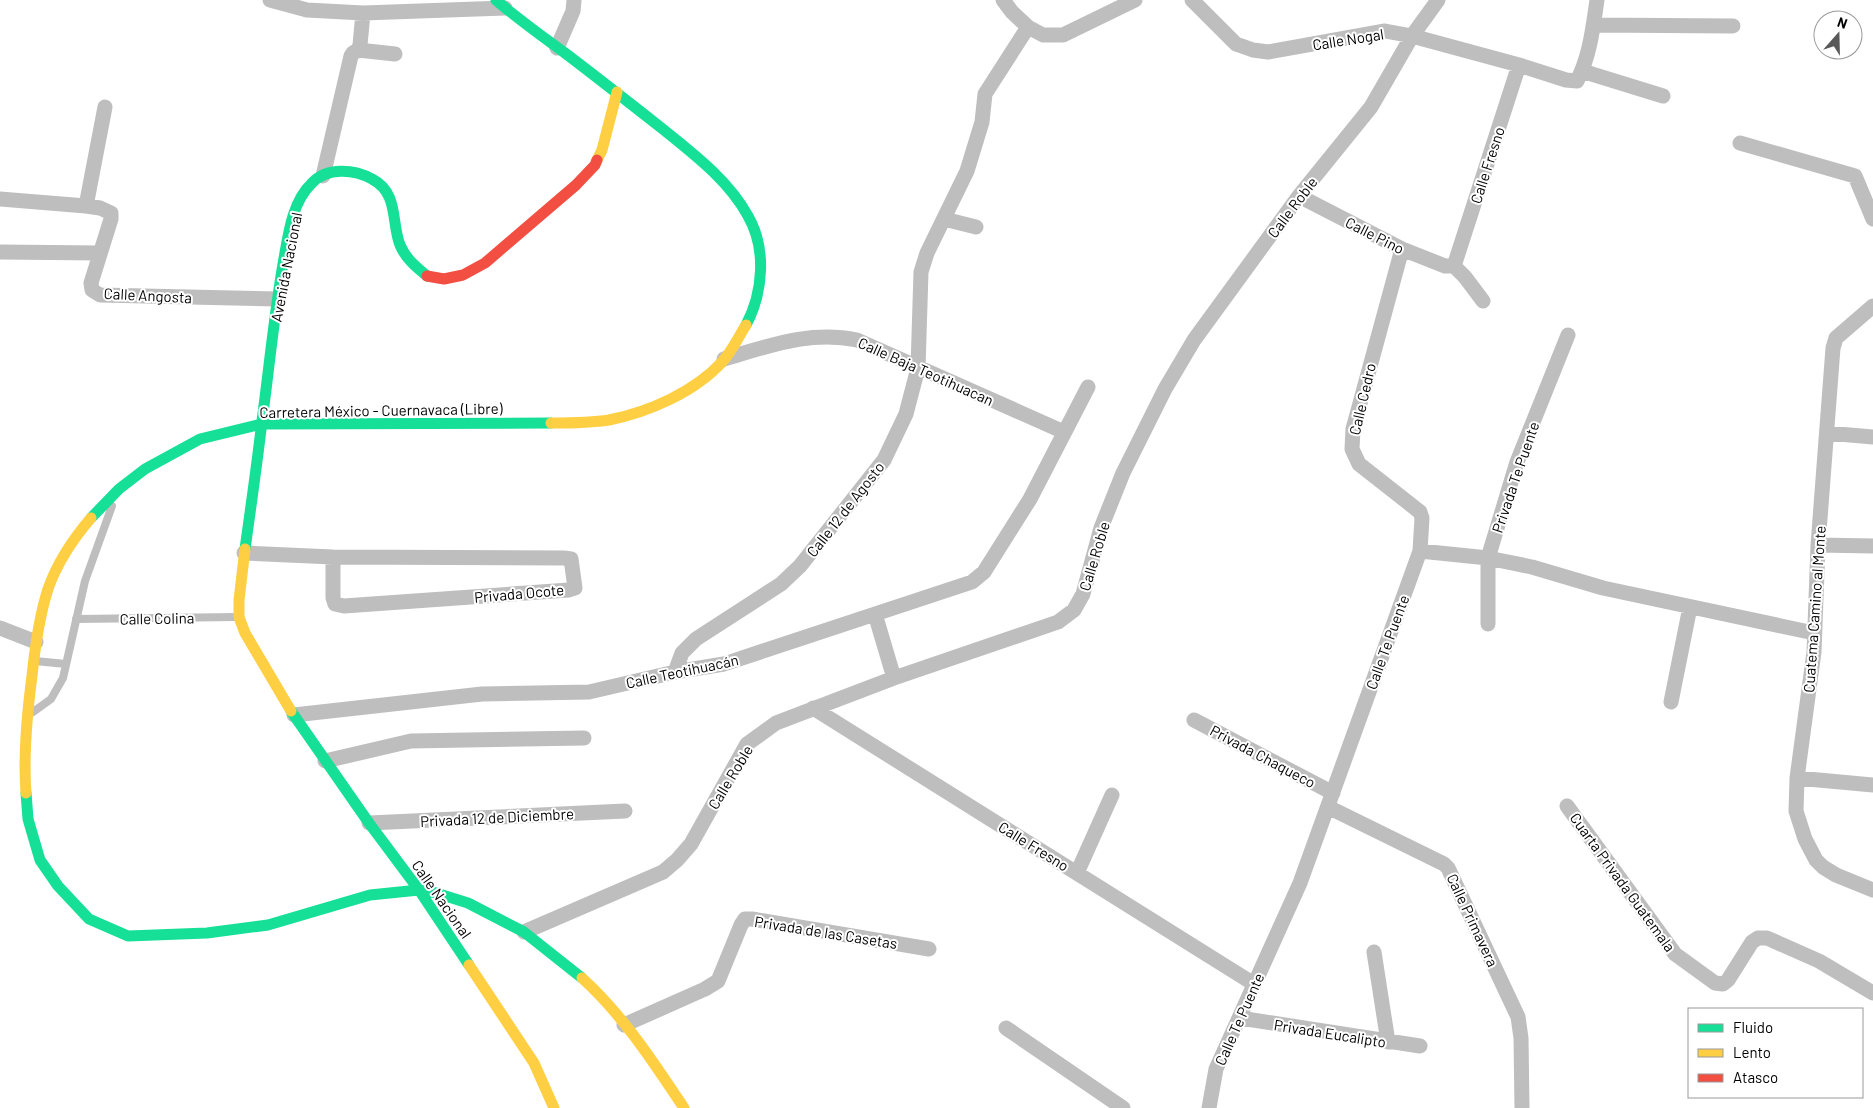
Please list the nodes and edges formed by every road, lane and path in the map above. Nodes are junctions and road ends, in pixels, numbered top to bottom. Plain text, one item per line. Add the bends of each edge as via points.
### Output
1 (270, 0) edge
2 (574, 0) edge
3 (1003, 0) edge
4 (1135, 0) edge
5 (1192, 0) edge
6 (1438, 0) edge
7 (1597, 0) edge
8 (500, 4) edge
9 (308, 5) edge
10 (363, 14) junction
11 (1593, 25) junction
12 (1733, 26) dead end
13 (1028, 27) junction
14 (1412, 36) junction
15 (557, 48) junction
16 (358, 50) junction
17 (395, 54) dead end
18 (1519, 64) junction
19 (1580, 76) junction
20 (617, 92) junction
21 (1663, 96) dead end
22 (104, 107) dead end
23 (1740, 143) dead end
24 (322, 176) junction
25 (1299, 196) junction
26 (0, 199) edge
27 (86, 206) junction
28 (1873, 219) edge
29 (944, 220) junction
30 (976, 227) dead end
31 (1402, 249) junction
32 (0, 252) edge
33 (100, 254) junction
34 (1454, 266) junction
35 (277, 299) junction
36 (1483, 301) dead end
37 (1873, 306) edge
38 (1568, 335) dead end
39 (724, 359) junction
40 (918, 368) junction
41 (1088, 387) dead end
42 (262, 424) junction
43 (1064, 432) junction
44 (1827, 433) junction
45 (1873, 436) edge
46 (120, 489) junction
47 (1818, 545) junction
48 (1873, 546) edge
49 (1420, 551) junction
50 (244, 554) junction
51 (333, 557) junction
52 (1488, 558) junction
53 (1690, 607) junction
54 (875, 614) junction
55 (239, 616) junction
56 (76, 619) junction
57 (1488, 624) dead end
58 (0, 628) edge
59 (1814, 633) junction
60 (36, 642) junction
61 (34, 661) junction
62 (66, 664) junction
63 (675, 672) junction
64 (894, 678) junction
65 (1672, 702) dead end
66 (813, 708) junction
67 (294, 715) junction
68 (27, 717) junction
69 (1194, 720) dead end
70 (584, 738) dead end
71 (325, 761) junction
72 (1797, 778) junction
73 (1873, 785) edge
74 (1112, 795) dead end
75 (1330, 800) junction
76 (1567, 806) dead end
77 (625, 811) dead end
78 (369, 823) junction
79 (1077, 873) junction
80 (419, 890) junction
81 (1873, 890) edge
82 (524, 932) junction
83 (929, 949) dead end
84 (1374, 952) dead end
85 (1254, 984) junction
86 (1873, 993) edge
87 (1240, 1018) junction
88 (624, 1025) junction
89 (1006, 1028) dead end
90 (1388, 1042) junction
91 (1420, 1046) dead end
92 (1520, 1106) edge
93 (554, 1108) edge
94 (684, 1108) edge
95 (1123, 1108) edge
96 (1209, 1108) edge

1 - 9 street
2 - 15 street via 573,12
3 - 13 street
4 - 13 street via 1063,35 1044,35
5 - 14 street, Calle Nogal via 1236,44 1253,50 1268,52 1385,31
6 - 14 street, Calle Roble
7 - 11 street
8 - 10 street
8 - 15 main road, Carretera México - Cuernavaca (Libre)
9 - 10 street
10 - 16 street
11 - 12 street
11 - 19 street
13 - 29 street, Calle 12 de Agosto via 986,94 982,122 967,171
14 - 18 street, Calle Nogal
14 - 25 street, Calle Roble via 1371,107
15 - 20 main road, Carretera México - Cuernavaca (Libre)
16 - 17 street
16 - 24 street via 351,56
18 - 19 street, Calle Nogal via 1566,80
18 - 34 street, Calle Fresno
19 - 21 street, Calle Nogal
20 - 24 main road via 595,165 485,263 463,275 444,279 428,276 412,265 400,245 393,205 386,191 373,179 352,171 328,172
20 - 39 main road, Carretera México - Cuernavaca (Libre) via 691,152 723,183 745,211 755,232 760,258 758,297 745,326
22 - 27 street
23 - 28 street via 1855,176
24 - 35 main road, Avenida Nacional via 312,182 300,200 292,223
25 - 31 street, Calle Pino
25 - 64 street, Calle Roble via 1194,340 1165,389 1123,474 1101,528 1083,594 1074,610 1058,622
26 - 27 street, Calle Angosta
27 - 33 street, Calle Angosta via 111,212
29 - 30 street
29 - 40 street, Calle 12 de Agosto via 921,272
31 - 34 street, Calle Pino
31 - 49 street, Calle Cedro via 1353,429 1352,449 1359,464 1420,512
32 - 33 street
33 - 35 street, Calle Angosta via 91,283 92,290 100,295
34 - 36 street
35 - 42 main road, Avenida Nacional
37 - 44 street, Cuatema Camino al Monte via 1844,329 1834,343
38 - 52 street, Privada Te Puente via 1518,462
39 - 40 street, Calle Baja Teotihuacan via 781,343 840,336 857,340
39 - 42 main road, Carretera México - Cuernavaca (Libre) via 677,395 651,408 608,420 570,423
40 - 43 street, Calle Baja Teotihuacan
40 - 63 street, Calle 12 de Agosto via 906,414 884,460 800,566 781,584 696,639 682,653
41 - 43 street, Calle Teotihuacán
42 - 46 main road, Carretera México - Cuernavaca (Libre) via 200,439
42 - 50 main road, Avenida Nacional
43 - 54 street, Calle Teotihuacán via 1030,499 984,572 972,582
44 - 45 street
44 - 47 street, Cuatema Camino al Monte
46 - 56 lane via 85,581
46 - 60 main road, Carretera México - Cuernavaca (Libre) via 76,535 61,560 48,588
47 - 48 street
47 - 59 street, Cuatema Camino al Monte
49 - 52 street
49 - 75 street, Calle Te Puente
50 - 51 street, Privada Ocote
50 - 55 main road, Avenida Nacional
51 - 51 street, Privada Ocote via 564,558 571,559 576,583 575,588 569,590 344,606 335,604 333,598
52 - 53 street
52 - 57 street, Privada Te Puente
53 - 59 street
53 - 65 street
54 - 63 street, Calle Teotihuacán via 724,664
54 - 64 street
55 - 56 lane, Calle Colina
55 - 67 main road, Avenida Nacional via 245,633
56 - 62 lane
58 - 60 street
59 - 72 street, Cuatema Camino al Monte
60 - 61 main road, Carretera México - Cuernavaca (Libre)
61 - 62 lane
61 - 68 main road, Carretera México - Cuernavaca (Libre)
62 - 68 lane via 63,678 50,699
63 - 67 street, Calle Teotihuacán via 589,692 482,694
64 - 66 street, Calle Roble
66 - 79 street, Calle Fresno
66 - 82 street, Calle Roble via 776,723 747,744 691,844 663,872
67 - 71 main road, Calle Nacional
68 - 80 main road, Carretera México - Cuernavaca (Libre) via 25,780 28,819 40,860 58,886 89,919 128,936 207,933 268,925 370,895
69 - 75 street, Privada Chaqueco
70 - 71 street via 411,741
71 - 78 main road, Calle Nacional
72 - 73 street
72 - 81 street, Cuatema Camino al Monte via 1796,812 1816,860 1836,875
74 - 79 street
75 - 85 street, Calle Te Puente via 1300,883
75 - 92 street, Calle Primavera via 1448,868 1518,1017 1521,1038
76 - 86 street, Cuarta Privada Guatemala via 1675,954 1715,982 1723,984 1728,980 1752,942 1767,938 1819,961
77 - 78 street, Privada 12 de Diciembre
78 - 80 main road, Calle Nacional
79 - 85 street, Calle Fresno
80 - 82 main road, Carretera México - Cuernavaca (Libre) via 468,903
80 - 93 main road, Calle Nacional via 534,1063
82 - 88 main road, Carretera México - Cuernavaca (Libre) via 570,967
83 - 88 street, Privada de las Casetas via 746,919 718,981
84 - 90 street
85 - 87 street, Calle Te Puente
87 - 90 street, Privada Eucalipto
87 - 96 street, Calle Te Puente via 1216,1068
88 - 94 main road, Carretera México - Cuernavaca (Libre)
89 - 95 street
90 - 91 street, Privada Eucalipto

